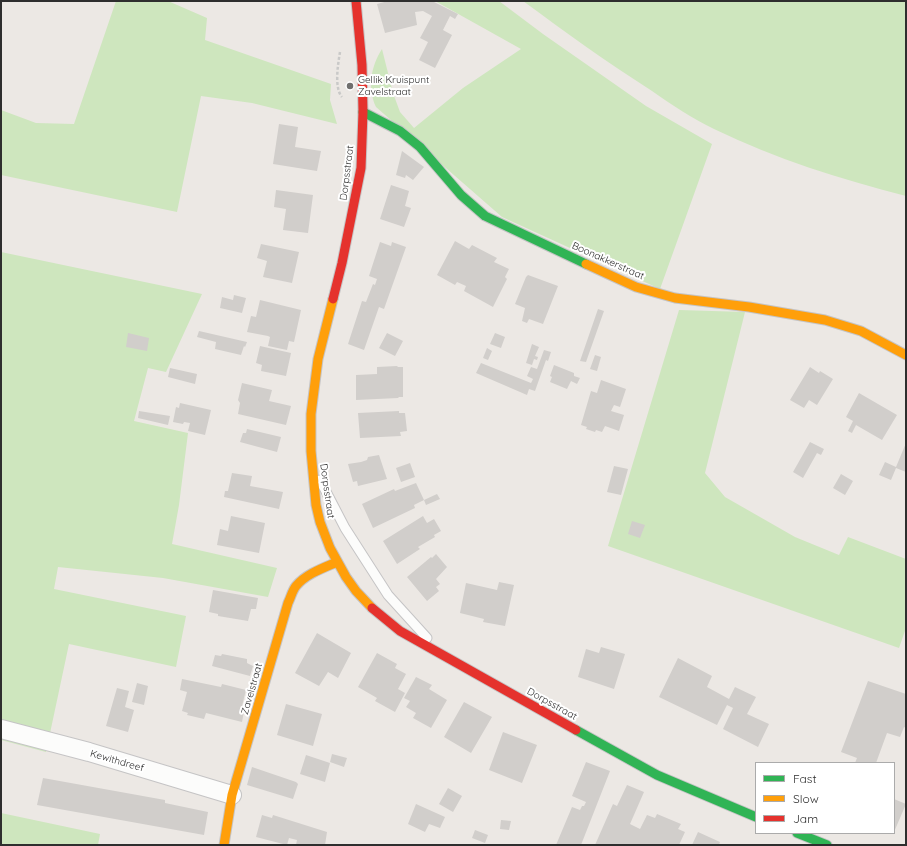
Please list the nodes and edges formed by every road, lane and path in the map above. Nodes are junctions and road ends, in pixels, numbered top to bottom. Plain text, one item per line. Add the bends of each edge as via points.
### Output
1 (356, 1) edge
2 (363, 112) junction
3 (906, 355) edge
4 (312, 466) junction
5 (337, 562) junction
6 (443, 655) junction
7 (1, 729) edge
8 (232, 795) junction
9 (755, 817) edge
10 (800, 834) edge
11 (224, 845) edge
12 (827, 845) edge

1 - 2 street, Dorpsstraat
2 - 3 street, Boonakkerstraat via 400,131 420,147 461,195 485,216 636,287 675,298 825,320 861,331
2 - 4 street, Dorpsstraat via 360,168 353,211 318,359 311,414
4 - 5 street, Dorpsstraat via 320,522
4 - 6 lane via 345,528 388,595
5 - 6 street, Dorpsstraat via 356,591 369,605 400,631
5 - 8 street, Zavelstraat via 306,578 294,590 288,603
6 - 9 street, Dorpsstraat via 657,774
7 - 8 street, Kewithdreef via 89,752
8 - 11 street, Zavelstraat
10 - 12 street

